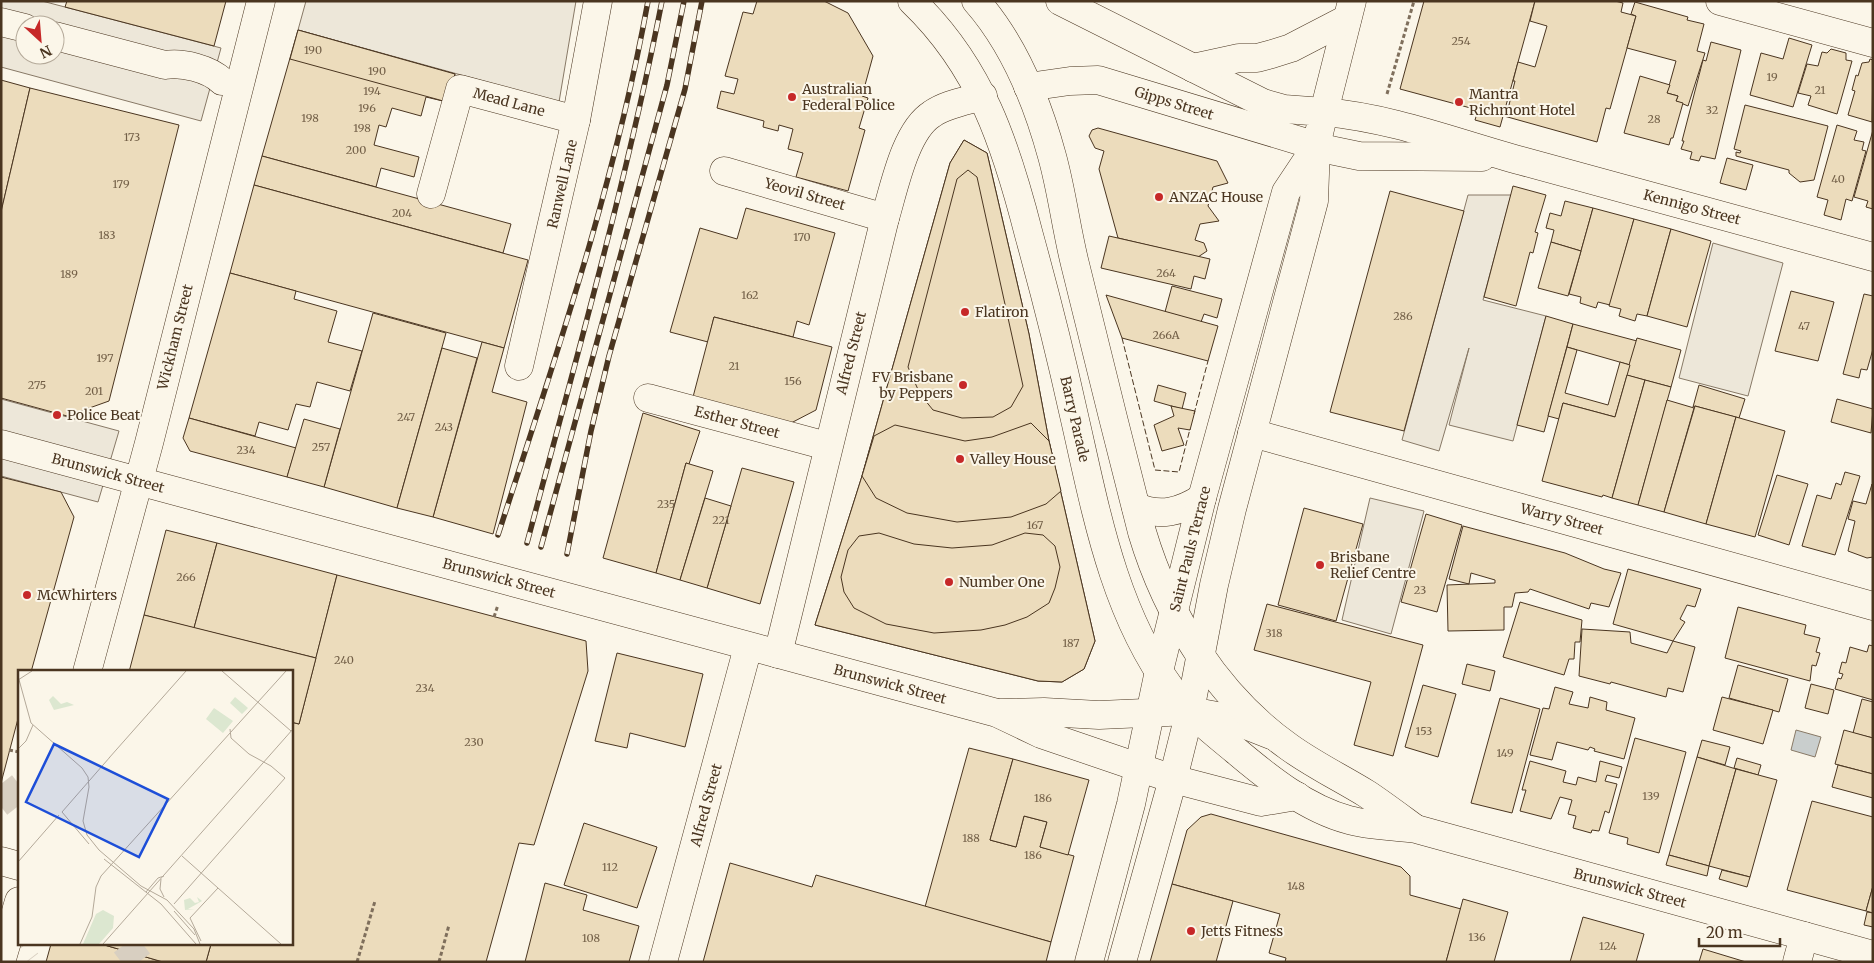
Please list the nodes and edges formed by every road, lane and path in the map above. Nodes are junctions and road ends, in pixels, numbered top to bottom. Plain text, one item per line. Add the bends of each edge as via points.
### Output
1 (261, 1) edge
2 (598, 1) edge
3 (912, 1) edge
4 (976, 1) edge
5 (1414, 1) edge
6 (1720, 1) edge
7 (1062, 2) edge
8 (1350, 10) edge
9 (1, 22) edge
10 (15, 26) edge
11 (65, 39) edge
12 (1873, 43) edge
13 (1193, 68) junction
14 (230, 84) junction
15 (1028, 87) junction
16 (983, 96) junction
17 (1385, 98) dead end
18 (1324, 112) junction
19 (576, 120) junction
20 (1316, 146) junction
21 (1511, 158) junction
22 (724, 171) dead end
23 (431, 194) dead end
24 (885, 218) junction
25 (1873, 257) edge
26 (520, 366) dead end
27 (648, 398) dead end
28 (1252, 433) junction
29 (1, 444) edge
30 (827, 446) junction
31 (139, 481) junction
32 (1202, 498) junction
33 (1136, 507) junction
34 (499, 602) dead end
35 (1873, 606) edge
36 (1174, 610) junction
37 (494, 617) dead end
38 (748, 647) junction
39 (778, 654) junction
40 (1202, 656) junction
41 (88, 670) edge
42 (1160, 671) junction
43 (1190, 711) junction
44 (1150, 712) junction
45 (997, 713) junction
46 (1276, 737) junction
47 (9, 750) dead end
48 (18, 752) edge
49 (1138, 768) junction
50 (1173, 780) junction
51 (1297, 796) junction
52 (1416, 829) junction
53 (1, 861) edge
54 (18, 866) edge
55 (375, 901) dead end
56 (18, 904) edge
57 (449, 925) dead end
58 (1801, 949) edge
59 (1873, 955) edge
60 (1, 962) edge
61 (357, 962) edge
62 (439, 962) edge
63 (663, 962) edge
64 (1089, 962) edge
65 (1122, 962) edge

1 - 14 main road, Wickham Street
2 - 19 main road, Ranwell Lane
3 - 16 main road, Barry Parade via 947,39
4 - 15 main road via 1001,34
5 - 17 path
6 - 12 main road
7 - 13 main road
8 - 13 main road via 1291,48 1257,58 1239,58
8 - 18 main road, Saint Pauls Terrace
9 - 10 main road
11 - 14 main road via 165,65 175,64 214,73
13 - 18 main road via 1272,106
14 - 31 main road, Wickham Street
15 - 20 main road, Gipps Street via 1098,80
15 - 33 main road via 1052,157 1074,261
16 - 24 main road, Alfred Street via 938,110 922,123 910,143
16 - 42 main road, Barry Parade via 1000,132 1012,170 1117,582 1132,623
18 - 20 main road, Saint Pauls Terrace
18 - 21 main road, Kennigo Street via 1386,121
19 - 23 main road, Mead Lane via 460,89
19 - 26 main road, Ranwell Lane
20 - 21 main road, Kennigo Street via 1359,156
20 - 28 main road, Saint Pauls Terrace via 1314,201
20 - 32 main road, Saint Pauls Terrace via 1286,192
21 - 25 main road, Kennigo Street
22 - 24 main road, Yeovil Street
24 - 30 main road, Alfred Street
27 - 30 main road, Esther Street
28 - 35 main road, Warry Street
28 - 40 main road, Saint Pauls Terrace via 1214,585
29 - 31 main road, Brunswick Street
30 - 39 main road, Alfred Street
31 - 38 main road, Brunswick Street
31 - 41 main road, Wickham Street
32 - 33 main road via 1179,511 1167,513 1152,513
32 - 36 main road, Saint Pauls Terrace
33 - 36 main road via 1147,549
34 - 37 path
36 - 40 main road, Brunswick Street
36 - 42 main road, Saint Pauls Terrace
38 - 39 main road, Brunswick Street
38 - 63 main road, Alfred Street
39 - 45 main road, Brunswick Street
40 - 43 main road, Saint Pauls Terrace
40 - 46 main road, Brunswick Street via 1233,699
42 - 43 main road, Barry Parade
42 - 44 main road, Saint Pauls Terrace
43 - 44 main road, Brunswick Street
43 - 46 main road, Brunswick Street via 1228,718
43 - 50 main road, Saint Pauls Terrace
43 - 51 main road, Barry Parade via 1254,766
44 - 45 main road, Brunswick Street via 1099,716
44 - 49 main road, Saint Pauls Terrace
45 - 49 main road, Brunswick Street via 1029,730
46 - 52 main road, Brunswick Street
47 - 48 path
49 - 50 main road, Brunswick Street
49 - 64 main road, Saint Pauls Terrace
50 - 51 main road, Brunswick Street via 1262,802
50 - 65 main road, Saint Pauls Terrace
51 - 52 main road, Brunswick Street via 1350,821
52 - 58 main road, Brunswick Street
53 - 54 main road
55 - 61 path
56 - 60 main road
57 - 62 path
58 - 59 main road, Brunswick Street

